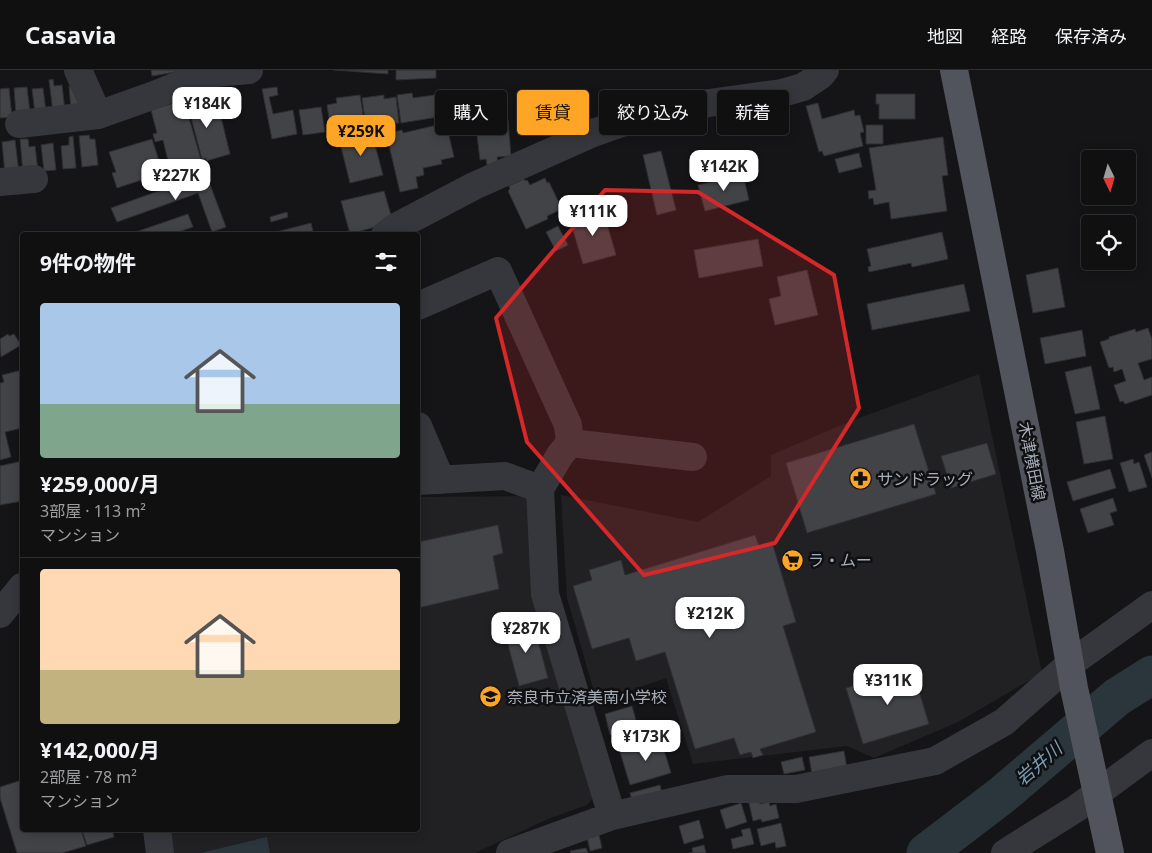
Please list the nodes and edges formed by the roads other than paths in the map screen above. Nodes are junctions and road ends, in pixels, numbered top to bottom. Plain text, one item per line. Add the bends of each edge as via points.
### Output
1 (78, 70) edge
2 (249, 70) edge
3 (825, 70) edge
4 (954, 70) edge
5 (98, 115) junction
6 (19, 124) dead end
7 (34, 179) dead end
8 (0, 182) edge
9 (389, 232) edge
10 (420, 305) edge
11 (420, 436) edge
12 (570, 443) junction
13 (693, 457) dead end
14 (429, 481) edge
15 (540, 489) junction
16 (20, 589) edge
17 (1152, 605) edge
18 (0, 614) edge
19 (1072, 676) junction
20 (1152, 753) edge
21 (1095, 782) junction
22 (612, 816) junction
23 (157, 832) edge
24 (160, 853) edge
25 (510, 853) edge
26 (1006, 853) edge
27 (1110, 853) edge

1 - 5 street
2 - 5 street via 205,74
3 - 9 street via 803,87 782,93 648,115 593,133 474,186
4 - 19 main road, 木津横田線
5 - 6 street
7 - 8 street
10 - 12 street via 498,271 568,425
11 - 14 street
12 - 13 street
12 - 15 street
14 - 15 street via 505,476
15 - 22 street via 545,594
16 - 18 street
17 - 19 street
19 - 21 main road, 木津横田線
19 - 22 street via 1004,722 935,761 796,790 728,789
20 - 21 street
21 - 26 street via 1077,808
21 - 27 main road, 木津横田線
22 - 25 street
23 - 24 street

